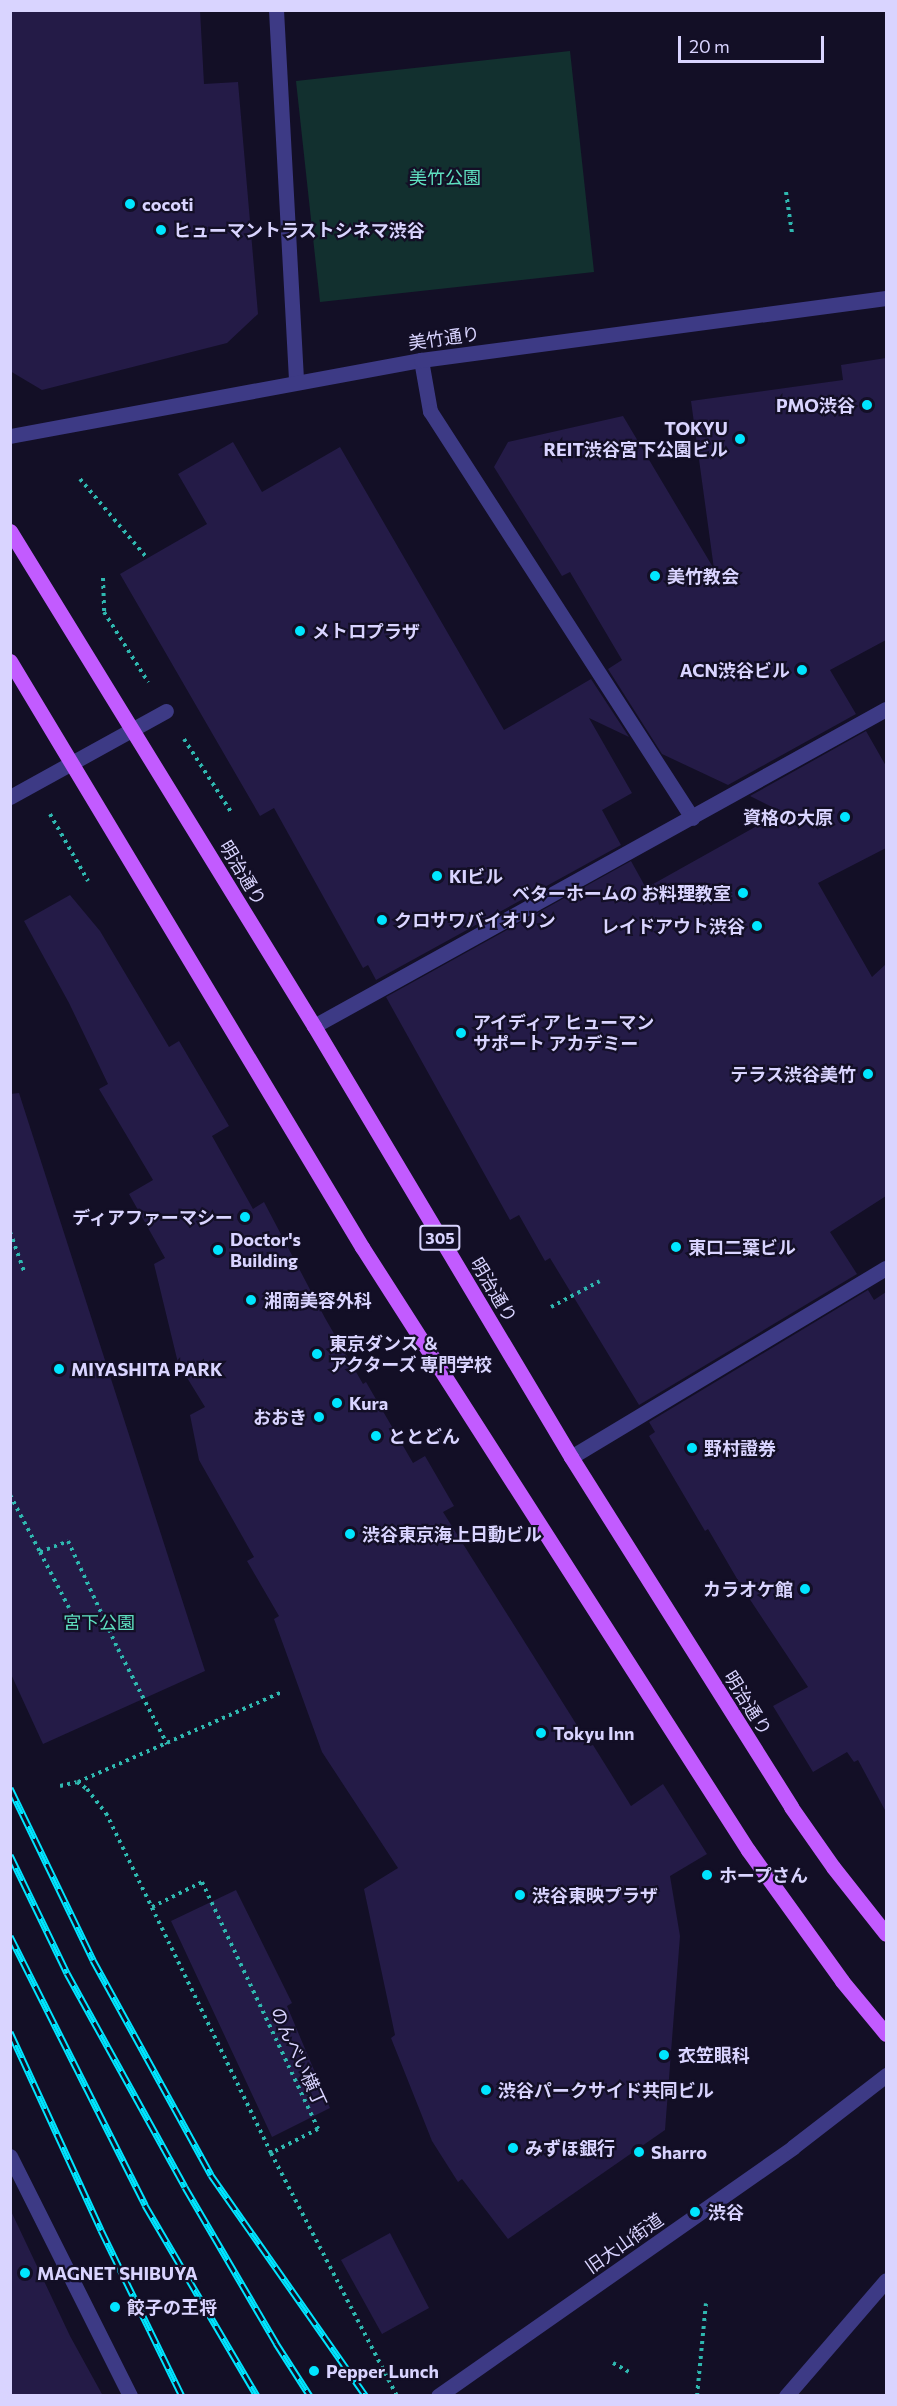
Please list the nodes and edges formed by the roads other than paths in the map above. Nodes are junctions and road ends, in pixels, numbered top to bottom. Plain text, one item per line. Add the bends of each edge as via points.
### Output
1 (276, 10) edge
2 (886, 298) edge
3 (421, 360) junction
4 (296, 381) junction
5 (10, 436) edge
6 (10, 531) edge
7 (10, 661) edge
8 (886, 709) edge
9 (166, 711) dead end
10 (10, 798) edge
11 (692, 818) junction
12 (314, 1026) junction
13 (886, 1268) edge
14 (571, 1457) junction
15 (886, 1934) edge
16 (886, 2034) edge
17 (886, 2075) edge
18 (10, 2156) edge
19 (886, 2280) edge
20 (130, 2396) edge
21 (438, 2396) edge
22 (786, 2396) edge

1 - 4 street
2 - 3 street, 美竹通り
3 - 4 street, 美竹通り
3 - 11 street via 430,411
4 - 5 street, 美竹通り
6 - 12 main road, 明治通り / 305
7 - 16 main road via 368,1257 748,1850 842,1981
8 - 11 street
9 - 10 street
11 - 12 street
12 - 14 main road, 明治通り / 305
13 - 14 street
14 - 15 main road, 明治通り / 305 via 790,1807
17 - 21 street, 旧大山街道 via 794,2147
18 - 20 street
19 - 22 street

